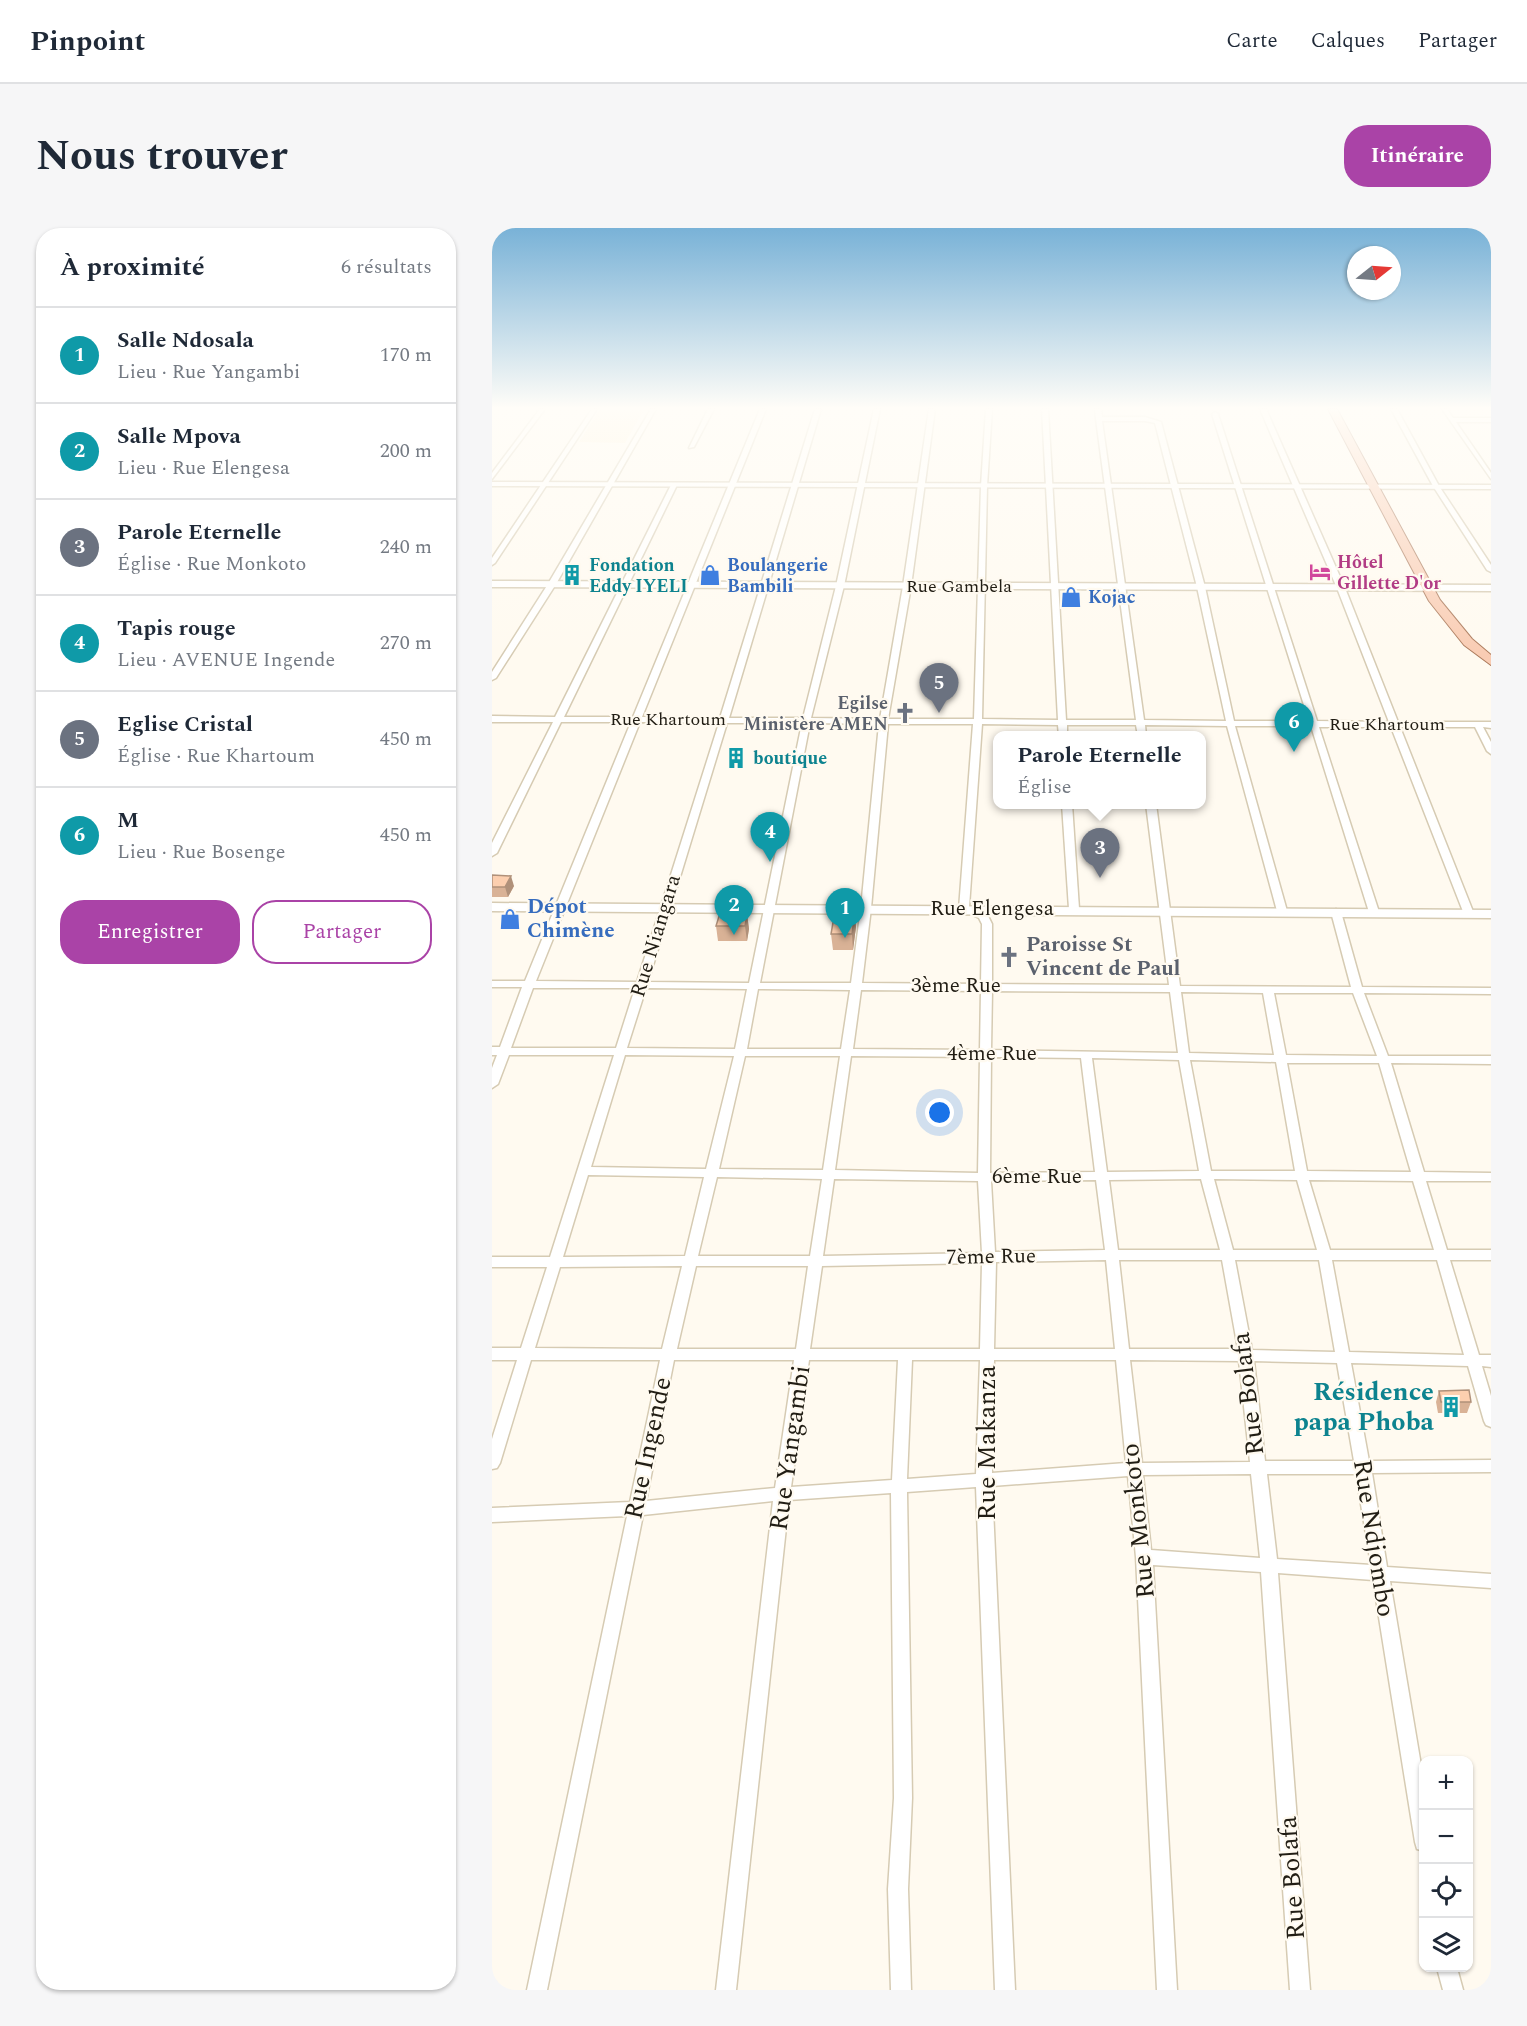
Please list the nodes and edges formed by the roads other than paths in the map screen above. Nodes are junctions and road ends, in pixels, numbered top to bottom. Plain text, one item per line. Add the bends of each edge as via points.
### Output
1 (541, 491) edge
2 (605, 491) edge
3 (671, 491) edge
4 (729, 491) edge
5 (793, 491) edge
6 (861, 491) edge
7 (920, 491) edge
8 (984, 491) edge
9 (1050, 491) edge
10 (1109, 491) edge
11 (1176, 491) edge
12 (1241, 491) edge
13 (1299, 491) edge
14 (1376, 491) edge
15 (1439, 491) edge
16 (492, 562) edge
17 (1491, 570) edge
18 (492, 584) edge
19 (552, 584) junction
20 (624, 584) junction
21 (691, 585) junction
22 (766, 585) junction
23 (907, 585) junction
24 (840, 586) junction
25 (983, 586) junction
26 (1055, 586) junction
27 (1122, 587) junction
28 (1201, 587) junction
29 (1272, 588) junction
30 (1341, 588) junction
31 (1427, 588) junction
32 (1491, 588) edge
33 (1491, 661) edge
34 (492, 678) edge
35 (492, 719) edge
36 (556, 719) junction
37 (638, 719) junction
38 (724, 719) junction
39 (807, 719) junction
40 (884, 720) junction
41 (978, 720) junction
42 (1062, 720) junction
43 (1140, 721) junction
44 (1230, 722) junction
45 (1313, 723) junction
46 (1393, 724) junction
47 (1478, 724) junction
48 (1491, 725) edge
49 (1063, 731) edge
50 (1141, 731) edge
51 (1491, 751) edge
52 (1067, 809) edge
53 (1152, 809) edge
54 (492, 853) edge
55 (492, 907) edge
56 (561, 908) junction
57 (664, 908) junction
58 (866, 908) junction
59 (768, 909) junction
60 (964, 909) junction
61 (1074, 909) junction
62 (1166, 910) junction
63 (1282, 911) junction
64 (1336, 912) junction
65 (1374, 912) junction
66 (1469, 914) junction
67 (1491, 914) edge
68 (492, 984) edge
69 (529, 984) junction
70 (640, 985) junction
71 (753, 985) junction
72 (856, 986) junction
73 (985, 986) junction
74 (1174, 989) junction
75 (1268, 989) junction
76 (1357, 990) junction
77 (1491, 991) edge
78 (498, 1051) edge
79 (620, 1052) junction
80 (740, 1053) junction
81 (845, 1054) junction
82 (987, 1054) junction
83 (1086, 1054) junction
84 (1184, 1057) junction
85 (1281, 1059) junction
86 (1384, 1060) junction
87 (1491, 1060) edge
88 (492, 1084) edge
89 (583, 1171) junction
90 (711, 1174) junction
91 (829, 1175) junction
92 (1206, 1175) junction
93 (984, 1177) junction
94 (1101, 1177) junction
95 (1302, 1177) junction
96 (1491, 1177) edge
97 (1417, 1178) junction
98 (1112, 1255) junction
99 (1440, 1255) junction
100 (1491, 1255) edge
101 (1228, 1256) junction
102 (1325, 1256) junction
103 (989, 1257) junction
104 (688, 1261) junction
105 (817, 1261) junction
106 (492, 1262) edge
107 (556, 1262) junction
108 (527, 1353) junction
109 (987, 1353) junction
110 (492, 1354) edge
111 (803, 1354) junction
112 (668, 1355) junction
113 (905, 1355) junction
114 (1246, 1355) junction
115 (1121, 1356) junction
116 (1344, 1359) junction
117 (1475, 1361) junction
118 (1491, 1361) edge
119 (1491, 1421) edge
120 (492, 1462) edge
121 (1491, 1466) edge
122 (1363, 1468) junction
123 (1134, 1469) junction
124 (1257, 1470) junction
125 (984, 1481) junction
126 (899, 1487) junction
127 (782, 1494) junction
128 (635, 1509) junction
129 (492, 1515) edge
130 (1144, 1557) junction
131 (1269, 1564) junction
132 (1380, 1574) junction
133 (1491, 1581) edge
134 (1419, 1812) edge
135 (1448, 1972) edge
136 (537, 1990) edge
137 (726, 1990) edge
138 (901, 1990) edge
139 (1005, 1990) edge
140 (1167, 1990) edge
141 (1300, 1990) edge
142 (1453, 1990) edge

1 - 16 street
2 - 19 street
3 - 20 street
4 - 21 street
5 - 22 street, Rue Niangara
6 - 24 street, Rue Ingende
7 - 23 street, Rue Yangambi
8 - 25 street
9 - 26 street
10 - 27 street
11 - 28 street
12 - 29 street
13 - 30 street
14 - 31 main road
15 - 17 street
18 - 19 street, Rue Gambela
19 - 20 street, Rue Gambela
19 - 34 street
20 - 21 street, Rue Gambela
20 - 36 street
21 - 22 street, Rue Gambela
21 - 37 street
22 - 24 street, Rue Gambela
22 - 38 street, Rue Niangara
23 - 24 street, Rue Gambela
23 - 25 street, Rue Gambela
23 - 40 street, Rue Yangambi
24 - 39 street, Rue Ingende
25 - 26 street, Rue Gambela
25 - 41 street
26 - 27 street, Rue Gambela
26 - 42 street
27 - 28 street, Rue Gambela
27 - 43 street
28 - 29 street, Rue Gambela
28 - 44 street
29 - 30 street, Rue Gambela
29 - 45 street
30 - 31 street, Rue Gambela
30 - 46 street
31 - 32 street, Rue Gambela
31 - 33 main road via 1455,628
35 - 36 street, Rue Khartoum
36 - 37 street, Rue Khartoum
36 - 54 street
37 - 38 street, Rue Khartoum
37 - 56 street
38 - 39 street, Rue Khartoum
38 - 57 street, Rue Niangara
39 - 40 street, Rue Khartoum
39 - 59 street, Rue Ingende
40 - 41 street, Rue Khartoum
40 - 58 street, Rue Yangambi
41 - 42 street, Rue Khartoum
41 - 60 street
42 - 43 street, Rue Khartoum
42 - 49 street
43 - 44 street, Rue Khartoum
43 - 50 street
44 - 45 street, Rue Khartoum
44 - 63 street
45 - 46 street, Rue Khartoum
45 - 65 street
46 - 47 street, Rue Khartoum
46 - 66 street
47 - 48 street, Rue Khartoum
47 - 51 street
52 - 61 street
53 - 62 street, Rue Bolafa
55 - 56 street, Rue Elengesa
56 - 57 street, Rue Elengesa
56 - 69 street
57 - 59 street, Rue Elengesa
57 - 70 street, Rue Niangara
58 - 59 street, Rue Elengesa
58 - 60 street, Rue Elengesa
58 - 72 street, Rue Yangambi
59 - 71 street, Rue Ingende
60 - 61 street, Rue Elengesa
60 - 73 street, Rue Makanza via 983,916 987,924
61 - 62 street, Rue Elengesa
62 - 63 street, Rue Elengesa
62 - 74 street, Rue Bolafa
63 - 64 street, Rue Elengesa
64 - 65 street, Rue Elengesa
64 - 76 street
65 - 66 street, Rue Elengesa
66 - 67 street, Rue Elengesa
68 - 69 street, 3ème Rue
69 - 70 street, 3ème Rue
69 - 78 street
70 - 71 street, 3ème Rue
70 - 79 street, Rue Niangara
71 - 72 street, 3ème Rue
71 - 80 street, Rue Ingende
72 - 73 street, 3ème Rue
72 - 81 street, Rue Yangambi
73 - 74 street, 3ème Rue
73 - 82 street, Rue Makanza
74 - 75 street, 3ème Rue
74 - 84 street, Rue Bolafa
75 - 76 street, 3ème Rue
75 - 85 street, Rue Ndjombo
76 - 77 street, 3ème Rue
76 - 86 street
78 - 79 street, 4ème Rue
78 - 88 street
79 - 80 street, 4ème Rue
79 - 89 street, Rue Niangara
80 - 81 street, 4ème Rue
80 - 90 street, Rue Ingende
81 - 82 street, 4ème Rue
81 - 91 street, Rue Yangambi
82 - 83 street, 4ème Rue
82 - 93 street, Rue Makanza
83 - 84 street, 4ème Rue
83 - 94 street, Rue Monkoto
84 - 85 street, 4ème Rue
84 - 92 street, Rue Bolafa
85 - 86 street, 4ème Rue
85 - 95 street, Rue Ndjombo
86 - 87 street, 4ème Rue
86 - 97 street
89 - 90 street, 6ème Rue
89 - 107 street, Rue Niangara
90 - 91 street, 6ème Rue
90 - 104 street, Rue Ingende
91 - 93 street, 6ème Rue
91 - 105 street, Rue Yangambi
92 - 94 street, 6ème Rue
92 - 95 street, 6ème Rue
92 - 101 street, Rue Bolafa
93 - 94 street, 6ème Rue
93 - 103 street, Rue Makanza
94 - 98 street, Rue Monkoto
95 - 97 street, 6ème Rue
95 - 102 street, Rue Ndjombo
96 - 97 street, 6ème Rue
97 - 99 street
98 - 101 street, 7ème Rue
98 - 103 street, 7ème Rue
98 - 115 street, Rue Monkoto
99 - 100 street, 7ème Rue
99 - 102 street, 7ème Rue
99 - 117 street
101 - 102 street, 7ème Rue
101 - 114 street, Rue Bolafa
102 - 116 street, Rue Ndjombo
103 - 105 street, 7ème Rue
103 - 109 street, Rue Makanza
104 - 105 street, 7ème Rue
104 - 107 street, 7ème Rue
104 - 112 street, Rue Ingende
105 - 111 street, Rue Yangambi
106 - 107 street, 7ème Rue
107 - 108 street, Rue Niangara
108 - 110 street
108 - 112 street
108 - 120 street, Rue Niangara
109 - 113 street
109 - 115 street
109 - 125 street, Rue Makanza
111 - 112 street
111 - 113 street
111 - 127 street, Rue Yangambi
112 - 128 street, Rue Ingende
113 - 126 street
114 - 115 street
114 - 116 street
114 - 124 street, Rue Bolafa
115 - 123 street, Rue Monkoto
116 - 117 street
116 - 122 street, Rue Ndjombo
117 - 118 street
117 - 119 street
121 - 122 street
122 - 124 street
122 - 132 street, Rue Ndjombo
123 - 124 street
123 - 125 street
123 - 130 street, Rue Monkoto
124 - 131 street, Rue Bolafa
125 - 126 street
125 - 139 street, Rue Makanza
126 - 127 street
126 - 138 street
127 - 128 street
127 - 137 street, Rue Yangambi
128 - 129 street
128 - 136 street, Rue Ingende
130 - 131 street
130 - 140 street, Rue Monkoto
131 - 132 street
131 - 141 street, Rue Bolafa
132 - 133 street
132 - 134 street, Rue Ndjombo
135 - 142 street

